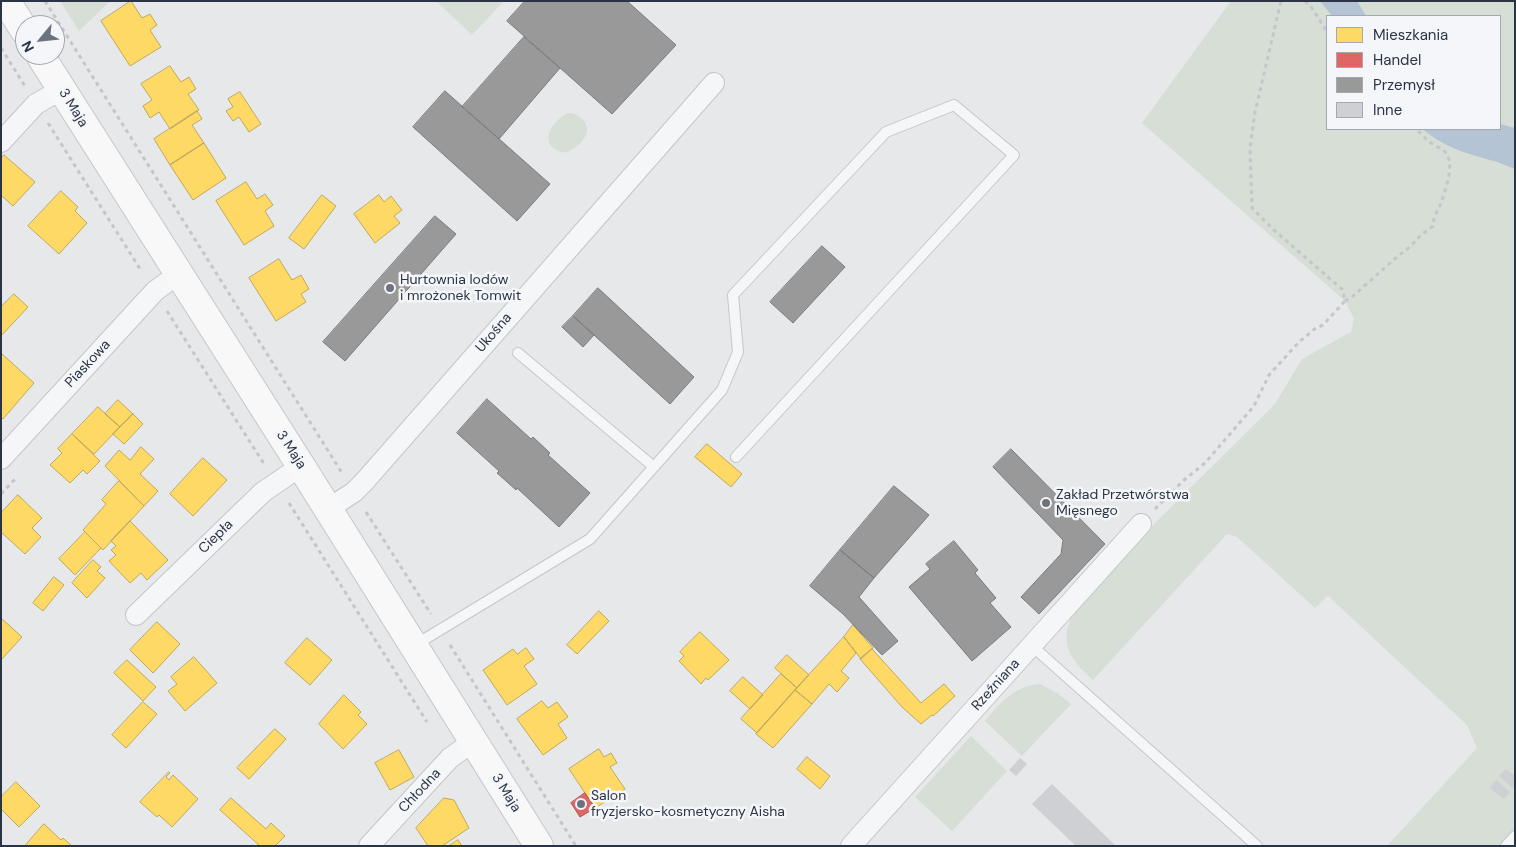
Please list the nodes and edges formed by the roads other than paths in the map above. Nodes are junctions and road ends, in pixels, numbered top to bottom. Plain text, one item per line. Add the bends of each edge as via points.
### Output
1 (6, 1) edge
2 (15, 15) edge
3 (46, 65) edge
4 (714, 83) dead end
5 (62, 89) junction
6 (1, 142) edge
7 (178, 274) junction
8 (518, 353) dead end
9 (736, 457) dead end
10 (1, 459) edge
11 (301, 466) junction
12 (654, 467) junction
13 (328, 509) junction
14 (1141, 524) road end
15 (136, 615) dead end
16 (414, 645) junction
17 (1031, 645) junction
18 (474, 741) junction
19 (1515, 836) edge
20 (369, 846) edge
21 (539, 846) edge
22 (852, 846) edge
23 (1257, 846) edge
24 (1506, 846) edge

1 - 2 street
3 - 5 street, 3 Maja
4 - 13 street, Ukośna via 354,492
5 - 6 street via 36,104
5 - 7 street, 3 Maja
7 - 10 street, Piaskowa via 155,291
7 - 11 street, 3 Maja
8 - 12 lane
9 - 12 lane via 1014,155 954,105 886,132 733,295 738,352 722,390
11 - 13 street, 3 Maja
11 - 15 street, Ciepła via 263,492
12 - 16 lane via 590,539
13 - 16 street, 3 Maja
14 - 17 street, Rzeźniana
16 - 18 street, 3 Maja
17 - 22 street, Rzeźniana
17 - 23 lane
18 - 20 street, Chłodna via 450,758
18 - 21 street, 3 Maja
19 - 24 lane

